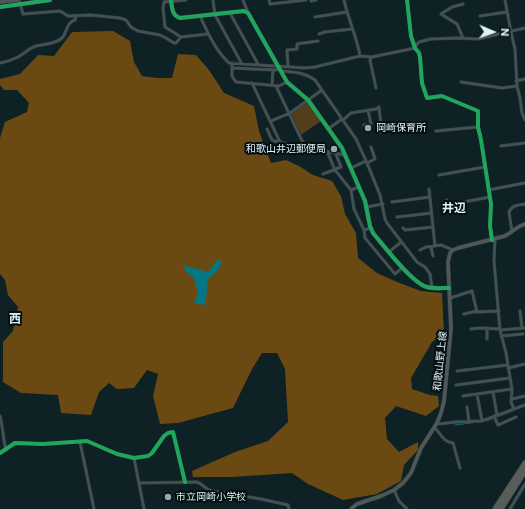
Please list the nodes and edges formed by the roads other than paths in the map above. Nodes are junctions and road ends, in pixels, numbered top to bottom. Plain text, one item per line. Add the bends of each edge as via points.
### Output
1 (50, 0) edge
2 (186, 0) edge
3 (213, 0) edge
4 (243, 0) edge
5 (270, 0) edge
6 (306, 0) edge
7 (316, 0) edge
8 (344, 0) edge
9 (407, 0) edge
10 (505, 0) edge
11 (19, 1) edge
12 (171, 1) edge
13 (311, 1) edge
14 (0, 2) edge
15 (462, 4) dead end
16 (0, 7) edge
17 (247, 12) junction
18 (347, 12) junction
19 (507, 12) junction
20 (230, 13) junction
21 (215, 15) junction
22 (76, 16) junction
23 (200, 16) junction
24 (480, 16) dead end
25 (315, 17) dead end
26 (525, 28) edge
27 (352, 29) junction
28 (511, 32) junction
29 (208, 34) junction
30 (319, 34) dead end
31 (181, 37) junction
32 (463, 38) junction
33 (318, 41) dead end
34 (415, 48) junction
35 (360, 56) junction
36 (371, 57) junction
37 (0, 63) edge
38 (232, 63) junction
39 (242, 64) junction
40 (258, 64) junction
41 (288, 66) junction
42 (232, 68) junction
43 (279, 68) junction
44 (273, 70) junction
45 (525, 79) edge
46 (516, 81) junction
47 (287, 82) junction
48 (461, 82) dead end
49 (252, 83) junction
50 (274, 85) junction
51 (517, 86) junction
52 (376, 88) dead end
53 (322, 90) junction
54 (308, 100) junction
55 (368, 110) junction
56 (290, 113) junction
57 (342, 119) junction
58 (525, 120) edge
59 (271, 121) junction
60 (364, 125) dead end
61 (478, 127) junction
62 (267, 129) dead end
63 (328, 129) junction
64 (380, 132) dead end
65 (436, 132) dead end
66 (280, 142) junction
67 (525, 143) edge
68 (501, 146) dead end
69 (305, 147) junction
70 (371, 147) dead end
71 (327, 151) junction
72 (336, 153) junction
73 (345, 155) junction
74 (367, 162) junction
75 (485, 167) junction
76 (351, 168) junction
77 (335, 170) junction
78 (323, 174) dead end
79 (439, 175) dead end
80 (525, 183) edge
81 (359, 187) junction
82 (429, 189) dead end
83 (351, 190) junction
84 (488, 190) junction
85 (430, 197) junction
86 (490, 197) junction
87 (447, 200) dead end
88 (392, 202) dead end
89 (383, 204) junction
90 (525, 204) edge
91 (366, 208) junction
92 (432, 212) junction
93 (397, 217) dead end
94 (525, 224) edge
95 (433, 227) junction
96 (371, 228) junction
97 (403, 228) dead end
98 (364, 230) junction
99 (512, 232) junction
100 (493, 240) junction
101 (401, 242) junction
102 (436, 246) junction
103 (431, 247) junction
104 (420, 250) dead end
105 (453, 250) junction
106 (389, 252) junction
107 (433, 256) dead end
108 (402, 268) junction
109 (432, 288) junction
110 (449, 288) junction
111 (450, 298) junction
112 (477, 311) junction
113 (499, 311) junction
114 (520, 311) dead end
115 (464, 314) dead end
116 (487, 328) junction
117 (524, 328) edge
118 (471, 329) dead end
119 (500, 329) junction
120 (523, 334) dead end
121 (501, 336) junction
122 (487, 339) dead end
123 (525, 364) edge
124 (508, 366) junction
125 (457, 371) dead end
126 (510, 378) junction
127 (456, 384) dead end
128 (512, 389) junction
129 (493, 392) junction
130 (477, 394) junction
131 (463, 396) dead end
132 (525, 396) edge
133 (512, 399) junction
134 (525, 405) edge
135 (467, 407) dead end
136 (514, 409) junction
137 (0, 416) edge
138 (496, 416) junction
139 (516, 418) dead end
140 (482, 421) junction
141 (469, 422) junction
142 (437, 423) junction
143 (435, 428) junction
144 (80, 442) junction
145 (6, 450) junction
146 (0, 453) edge
147 (134, 458) junction
148 (525, 463) edge
149 (460, 468) dead end
150 (525, 471) edge
151 (185, 482) junction
152 (140, 483) junction
153 (525, 484) edge
154 (394, 490) junction
155 (94, 509) edge
156 (144, 509) edge
157 (288, 509) edge
158 (351, 509) edge
159 (407, 509) edge
160 (495, 509) edge
161 (501, 509) edge
162 (510, 509) edge

1 - 11 main road
2 - 12 street
3 - 21 street
4 - 17 street
5 - 6 street via 270,4
7 - 13 street
8 - 18 street
9 - 34 street
10 - 19 street
11 - 14 main road
11 - 16 main road
11 - 22 street via 23,14 60,12
12 - 23 street via 177,17
12 - 31 street via 164,2 165,27
15 - 32 street via 441,14 457,24
17 - 20 street
17 - 43 street
18 - 25 street
18 - 27 street
19 - 24 street
19 - 28 street
20 - 21 street
20 - 40 street
21 - 23 street
21 - 39 street
22 - 31 street via 120,18 138,31 160,35 174,43
22 - 37 street via 76,20 72,21 62,37 55,42 34,46 19,57
23 - 29 street
26 - 28 street
27 - 30 street
27 - 35 street
28 - 32 street via 478,39
28 - 46 street via 515,49
29 - 31 street
29 - 38 street via 219,52
32 - 34 street via 431,39 419,42
33 - 41 street via 296,44 297,49 286,50
34 - 36 street
34 - 61 street via 420,57 422,83 427,98 442,96 478,111
35 - 36 street
35 - 41 street via 316,67
36 - 52 street
38 - 39 street
38 - 42 street
39 - 40 street
40 - 43 street
41 - 43 street
42 - 44 street
42 - 49 street via 232,76 236,82
43 - 44 street
43 - 47 street
43 - 53 street via 309,76
44 - 50 street
45 - 46 street
46 - 51 street
47 - 50 street via 279,86
47 - 54 street
48 - 51 street via 502,88
49 - 50 street
49 - 59 street
50 - 56 street
51 - 58 street
53 - 54 street
53 - 57 street
54 - 56 street
54 - 63 street
55 - 57 street via 351,113
55 - 60 street via 371,124
55 - 64 street via 379,107
56 - 59 street
56 - 69 street
57 - 63 street
57 - 74 street via 356,139
59 - 66 street
61 - 65 street
61 - 75 street
62 - 66 street via 272,140
63 - 73 street
66 - 69 street
67 - 68 street
69 - 71 street
70 - 74 street via 375,160
71 - 72 street
71 - 77 street
72 - 73 street
72 - 77 street via 341,167
73 - 76 street
74 - 76 street
74 - 89 street
75 - 79 street
75 - 84 street
76 - 81 street
77 - 78 street
77 - 83 street
80 - 84 street
81 - 83 street
81 - 91 street
82 - 85 street
83 - 98 street via 354,209
84 - 86 street
85 - 88 street
85 - 92 street
86 - 87 street via 448,205
86 - 100 street
89 - 91 street
89 - 101 street via 385,219
90 - 99 street via 511,208
91 - 96 street
92 - 93 street
92 - 95 street
94 - 99 main road
95 - 97 street via 405,230
95 - 102 street
96 - 98 street
96 - 106 street
98 - 108 street via 366,238 395,274
99 - 100 main road
100 - 105 main road
100 - 113 street
101 - 106 street
101 - 109 street via 430,274
102 - 103 street
102 - 105 street via 443,245
103 - 104 street
103 - 107 street
105 - 110 main road, 和歌山野上線 via 448,262
106 - 108 street
108 - 109 street via 420,283
109 - 110 street
110 - 111 main road, 和歌山野上線
111 - 112 street via 472,291
111 - 142 main road, 和歌山野上線 via 451,333 444,401
112 - 113 street
112 - 115 street
113 - 119 street
114 - 117 street
116 - 118 street
116 - 119 street
116 - 122 street
117 - 119 street
119 - 121 street
120 - 121 street
121 - 124 street
123 - 124 street
124 - 125 street
124 - 126 street
126 - 127 street
126 - 128 street
128 - 129 street
128 - 133 street
129 - 130 street
129 - 138 street
130 - 131 street
130 - 140 street
132 - 133 street
133 - 136 street
134 - 136 street
135 - 141 street
136 - 138 street
137 - 145 street
138 - 139 street via 498,425
138 - 140 street
140 - 141 street
141 - 142 street
142 - 143 main road, 和歌山野上線
143 - 149 street via 442,438 453,443
143 - 154 main road, 和歌山野上線 via 421,448 411,473
144 - 145 street via 15,443
144 - 147 street via 87,441 117,454
144 - 155 street
145 - 146 street
147 - 151 street via 148,456 164,436 173,432
147 - 152 street
148 - 160 highway
150 - 161 highway
151 - 152 street
151 - 157 street via 198,482 212,492 288,505
152 - 156 street
153 - 162 street
154 - 158 main road, 和歌山野上線
154 - 159 street via 399,501

